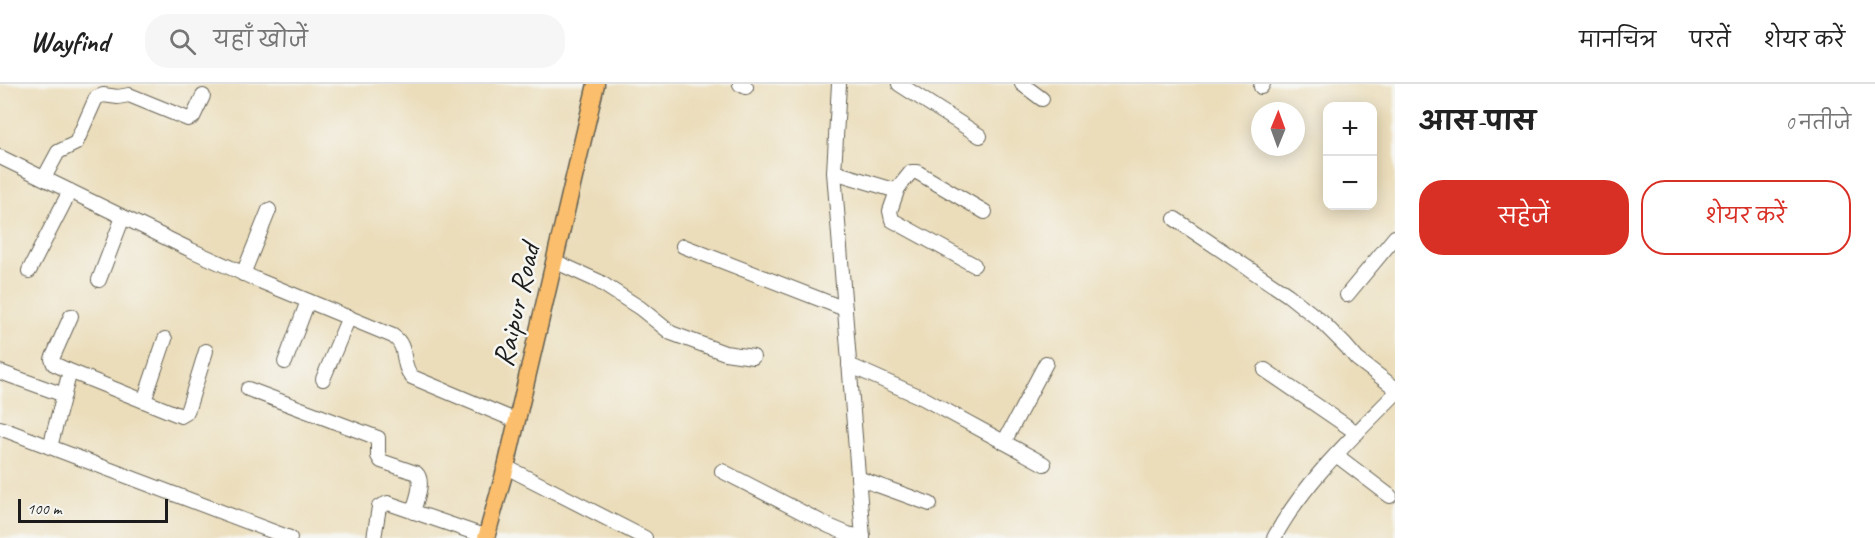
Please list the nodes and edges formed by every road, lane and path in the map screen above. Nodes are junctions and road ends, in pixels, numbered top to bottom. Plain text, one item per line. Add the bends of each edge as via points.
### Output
1 (596, 84) edge
2 (839, 84) edge
3 (899, 84) edge
4 (1022, 84) edge
5 (203, 96) dead end
6 (1042, 99) dead end
7 (980, 136) dead end
8 (0, 157) edge
9 (834, 172) junction
10 (44, 178) junction
11 (898, 188) junction
12 (70, 191) junction
13 (270, 210) dead end
14 (985, 212) dead end
15 (123, 217) junction
16 (1175, 219) dead end
17 (1395, 237) edge
18 (683, 246) dead end
19 (554, 261) junction
20 (974, 265) dead end
21 (29, 271) dead end
22 (243, 273) junction
23 (99, 280) dead end
24 (1347, 295) dead end
25 (308, 301) junction
26 (844, 309) junction
27 (71, 316) dead end
28 (349, 317) junction
29 (165, 339) dead end
30 (206, 351) dead end
31 (753, 357) dead end
32 (285, 362) dead end
33 (1046, 363) dead end
34 (849, 366) junction
35 (67, 370) junction
36 (1265, 370) dead end
37 (0, 372) edge
38 (323, 379) dead end
39 (1395, 388) edge
40 (248, 389) dead end
41 (1395, 394) edge
42 (64, 395) junction
43 (144, 401) junction
44 (517, 421) junction
45 (0, 428) edge
46 (1357, 433) junction
47 (1004, 442) junction
48 (50, 447) junction
49 (1336, 455) junction
50 (1044, 464) dead end
51 (506, 467) junction
52 (722, 471) dead end
53 (858, 477) junction
54 (1390, 496) dead end
55 (930, 504) dead end
56 (413, 512) junction
57 (486, 537) edge
58 (863, 537) edge
59 (290, 538) edge
60 (374, 538) edge
61 (645, 538) edge
62 (1274, 538) edge

1 - 19 main road, Raipur Road
2 - 9 street
3 - 7 street
4 - 6 street
5 - 10 street via 193,117 188,119 129,95 99,96 79,139 58,152
8 - 10 street
9 - 11 street via 889,189
9 - 26 street
10 - 12 street
11 - 14 street via 910,172 917,172
11 - 20 street via 890,211 892,220
12 - 15 street
12 - 21 street
13 - 22 street
15 - 22 street
15 - 23 street
16 - 39 street via 1288,295
17 - 24 street
18 - 26 street
19 - 31 street via 598,281 671,333 725,353
19 - 44 main road, Raipur Road
22 - 25 street
25 - 28 street
25 - 32 street
26 - 34 street
27 - 35 street via 52,359
28 - 38 street
28 - 44 street via 397,339 403,347 407,370 416,379
29 - 43 street
30 - 43 street via 184,415
33 - 47 street
34 - 47 street via 923,398
34 - 53 street
35 - 42 street
35 - 43 street
36 - 46 street
37 - 42 street
40 - 56 street via 376,436 381,461 419,474
41 - 46 street
42 - 48 street
44 - 51 main road, Raipur Road
45 - 48 street
46 - 49 street
47 - 50 street
48 - 59 street
49 - 54 street
49 - 62 street via 1285,517
51 - 57 main road, Raipur Road
51 - 61 street
52 - 58 street via 829,526
53 - 55 street
53 - 58 street
56 - 57 street
56 - 60 street via 392,503 381,505

